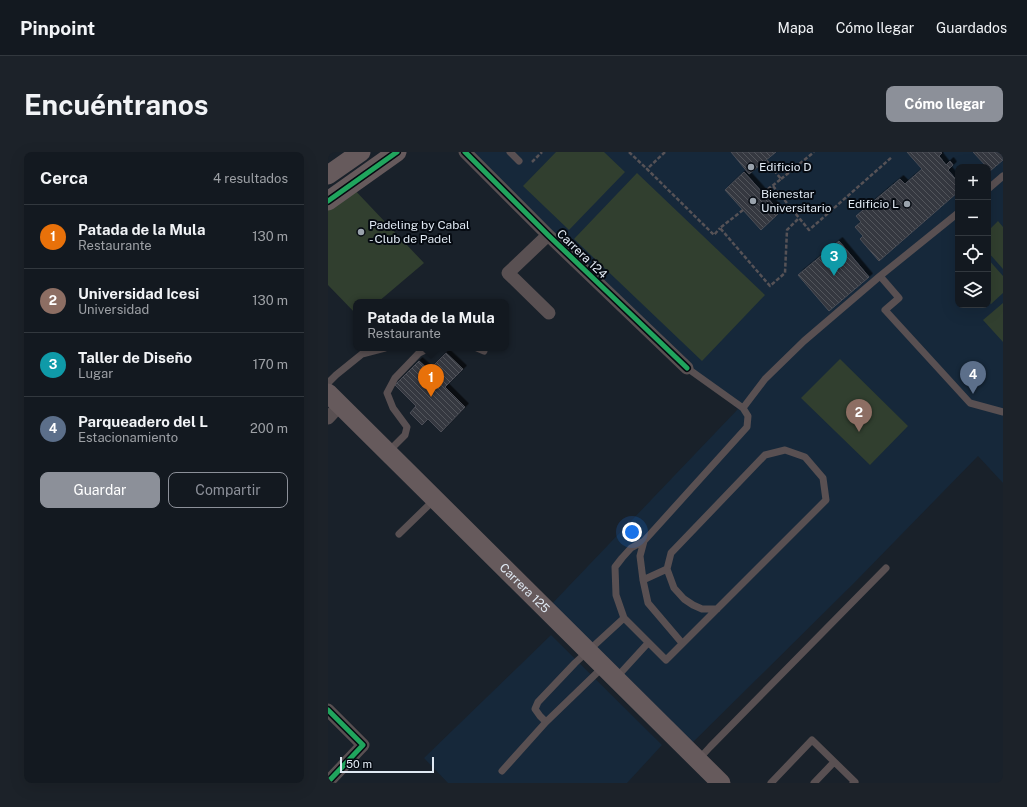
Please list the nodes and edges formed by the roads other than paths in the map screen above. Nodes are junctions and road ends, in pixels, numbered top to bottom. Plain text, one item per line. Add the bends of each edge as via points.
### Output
1 (361, 152) edge
2 (397, 152) edge
3 (465, 152) edge
4 (510, 152) edge
5 (519, 161) dead end
6 (328, 175) edge
7 (1003, 176) edge
8 (991, 186) edge
9 (328, 201) edge
10 (955, 215) edge
11 (548, 235) junction
12 (880, 276) junction
13 (549, 313) dead end
14 (374, 351) edge
15 (423, 351) edge
16 (687, 368) joint
17 (328, 383) edge
18 (332, 406) edge
19 (743, 408) junction
20 (1003, 412) edge
21 (388, 453) junction
22 (435, 499) junction
23 (399, 534) dead end
24 (644, 541) junction
25 (886, 568) dead end
26 (667, 569) junction
27 (643, 580) junction
28 (717, 609) junction
29 (624, 618) junction
30 (648, 643) junction
31 (682, 643) junction
32 (588, 651) junction
33 (610, 673) junction
34 (328, 710) edge
35 (546, 722) junction
36 (698, 760) junction
37 (834, 762) junction
38 (502, 771) dead end
39 (328, 782) edge
40 (721, 783) edge
41 (770, 783) edge
42 (814, 783) edge
43 (853, 783) edge

1 - 6 main road
2 - 9 main road
3 - 11 street, Carrera 124
4 - 5 lane
7 - 8 lane
10 - 12 lane
11 - 13 street via 508,273
11 - 16 street, Carrera 124
12 - 19 lane via 804,341 765,379
12 - 20 lane via 899,298 885,310 970,403
14 - 17 lane via 362,354
15 - 21 lane via 395,378 387,393 393,408 407,427 405,435
16 - 19 lane
18 - 21 main road, Carrera 125
19 - 24 lane via 748,416 747,427
21 - 22 main road, Carrera 125
22 - 23 lane
22 - 32 main road, Carrera 125
24 - 27 lane via 640,556
24 - 29 lane via 631,548 615,567 616,595
25 - 36 lane
26 - 27 lane
26 - 28 lane via 674,588 684,599 702,609
26 - 28 lane via 671,553 765,455 785,450 805,457 823,478 826,500
27 - 31 lane via 648,603
28 - 31 lane
29 - 30 lane
29 - 32 lane
30 - 31 lane via 666,660
30 - 33 lane
32 - 33 main road, Carrera 125
32 - 35 lane via 538,702 535,709
33 - 35 lane
33 - 36 main road, Carrera 125
34 - 39 street via 363,745
35 - 38 lane
36 - 40 main road, Carrera 125
37 - 41 lane via 812,740
37 - 42 lane
37 - 43 lane via 855,782

